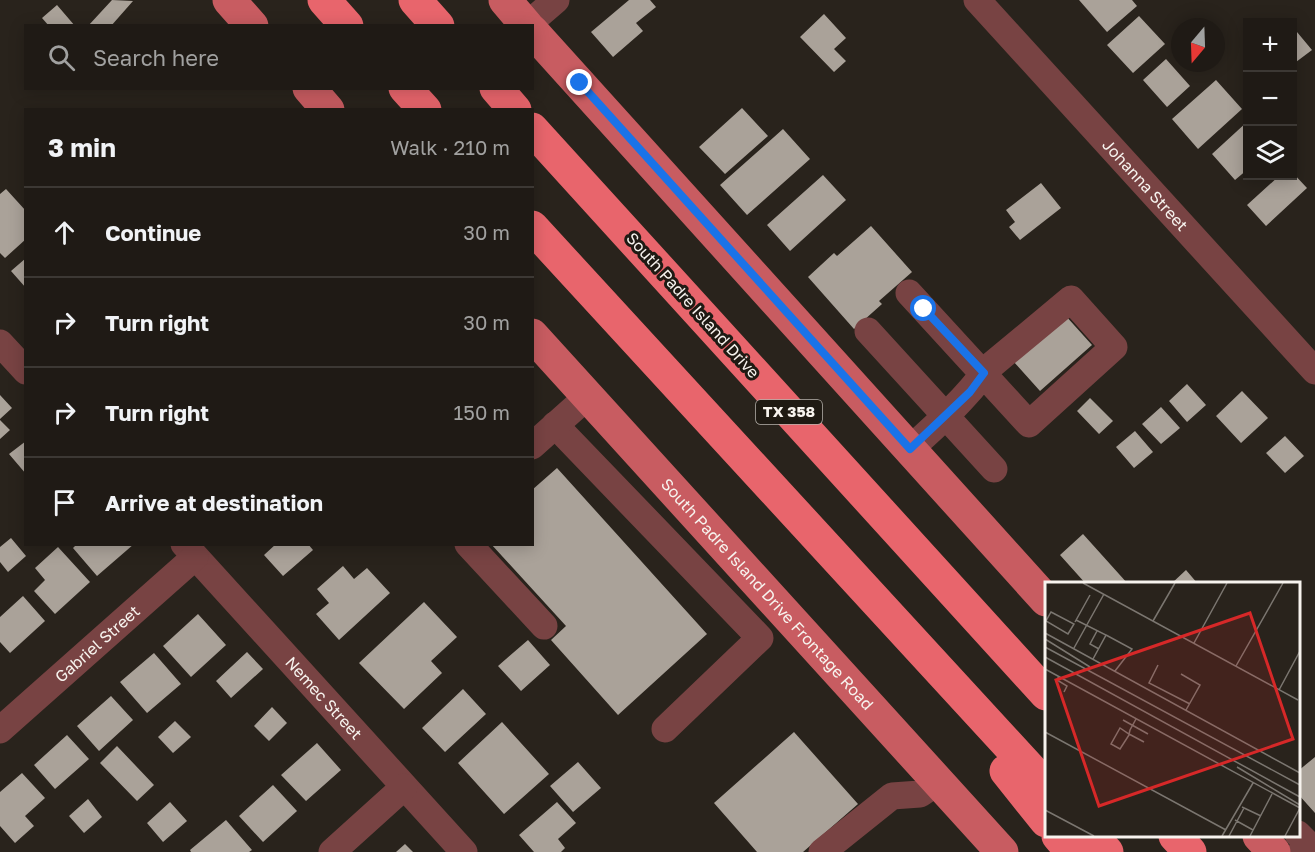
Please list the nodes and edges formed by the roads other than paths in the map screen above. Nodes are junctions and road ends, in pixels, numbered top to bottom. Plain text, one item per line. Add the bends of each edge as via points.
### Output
1 (229, 0) edge
2 (324, 0) edge
3 (415, 0) edge
4 (430, 0) edge
5 (505, 0) edge
6 (556, 0) edge
7 (977, 0) edge
8 (250, 24) edge
9 (345, 24) edge
10 (438, 24) edge
11 (439, 24) edge
12 (526, 24) edge
13 (528, 24) edge
14 (534, 33) edge
15 (311, 90) edge
16 (407, 90) edge
17 (498, 90) edge
18 (326, 108) edge
19 (423, 108) edge
20 (513, 108) edge
21 (534, 131) edge
22 (534, 229) edge
23 (909, 293) dead end
24 (868, 331) dead end
25 (534, 337) edge
26 (0, 343) edge
27 (24, 369) edge
28 (1315, 371) edge
29 (984, 373) junction
30 (588, 396) junction
31 (945, 416) junction
32 (555, 425) junction
33 (534, 444) edge
34 (910, 449) junction
35 (994, 469) dead end
36 (677, 494) junction
37 (648, 521) junction
38 (470, 546) edge
39 (827, 547) junction
40 (189, 551) edge
41 (741, 565) junction
42 (715, 591) junction
43 (1045, 598) edge
44 (786, 615) junction
45 (544, 626) dead end
46 (760, 638) junction
47 (1045, 692) edge
48 (665, 729) dead end
49 (0, 730) edge
50 (938, 782) junction
51 (1045, 784) edge
52 (404, 787) junction
53 (1045, 818) edge
54 (1300, 835) edge
55 (1060, 837) edge
56 (1093, 837) edge
57 (1176, 837) edge
58 (1261, 837) edge
59 (332, 852) edge
60 (464, 852) edge
61 (822, 852) edge
62 (1002, 852) edge
63 (1072, 852) edge
64 (1107, 852) edge
65 (1190, 852) edge
66 (1274, 852) edge
67 (1301, 852) edge

1 - 8 main road
2 - 9 highway
3 - 10 highway
4 - 11 highway
5 - 12 main road
6 - 13 street
7 - 28 street, Johanna Street
14 - 34 main road
15 - 18 main road
16 - 19 highway
17 - 20 highway
21 - 47 highway, South Padre Island Drive / TX 358
22 - 39 highway
23 - 29 street
24 - 31 street
25 - 30 main road, South Padre Island Drive Frontage Road
26 - 27 street
29 - 29 street via 1071,299 1114,346 1029,424
29 - 31 street
30 - 32 street
30 - 36 main road, South Padre Island Drive Frontage Road
31 - 34 street
31 - 35 street
32 - 33 street
32 - 37 street
34 - 43 main road
36 - 37 street
36 - 41 main road, South Padre Island Drive Frontage Road
37 - 42 street
38 - 45 street
39 - 51 highway
39 - 53 highway
40 - 49 street, Gabriel Street
40 - 52 street, Nemec Street
41 - 42 street
41 - 44 main road, South Padre Island Drive Frontage Road
42 - 46 street
44 - 46 street
44 - 50 main road, South Padre Island Drive Frontage Road
46 - 48 street
50 - 61 street via 920,794 892,796
50 - 62 main road, South Padre Island Drive Frontage Road
52 - 59 street
52 - 60 street, Nemec Street
54 - 67 street via 1309,845
55 - 63 highway
56 - 64 highway
57 - 65 highway
58 - 66 main road

